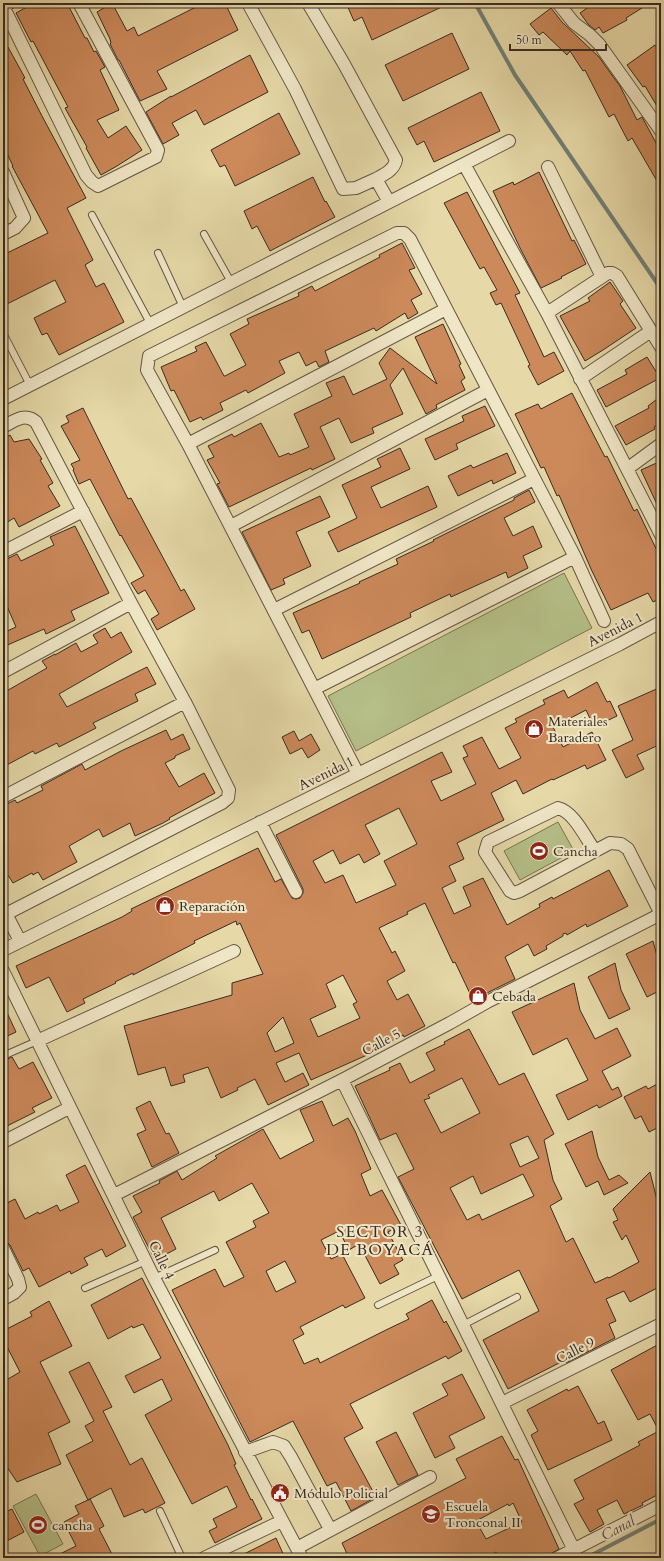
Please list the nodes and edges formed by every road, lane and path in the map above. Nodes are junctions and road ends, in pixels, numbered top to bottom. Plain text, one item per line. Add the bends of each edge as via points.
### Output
1 (9, 3) edge
2 (79, 3) edge
3 (248, 3) edge
4 (308, 3) edge
5 (558, 3) edge
6 (661, 131) edge
7 (509, 141) dead end
8 (464, 164) junction
9 (548, 167) dead end
10 (3, 172) edge
11 (376, 179) junction
12 (389, 202) junction
13 (92, 215) dead end
14 (3, 234) edge
15 (204, 234) dead end
16 (158, 253) dead end
17 (602, 277) junction
18 (231, 282) junction
19 (183, 307) junction
20 (446, 309) junction
21 (547, 313) junction
22 (150, 324) junction
23 (651, 331) junction
24 (3, 333) edge
25 (661, 347) edge
26 (580, 379) junction
27 (30, 385) junction
28 (488, 390) junction
29 (3, 398) edge
30 (3, 427) edge
31 (188, 444) junction
32 (661, 444) edge
33 (627, 469) junction
34 (534, 479) junction
35 (83, 512) junction
36 (230, 526) junction
37 (661, 535) edge
38 (3, 552) edge
39 (575, 557) junction
40 (131, 603) junction
41 (274, 610) junction
42 (604, 621) dead end
43 (661, 622) edge
44 (3, 672) edge
45 (314, 689) junction
46 (184, 702) junction
47 (358, 774) junction
48 (3, 797) edge
49 (260, 822) junction
50 (595, 851) junction
51 (296, 892) dead end
52 (5, 911) edge
53 (661, 914) edge
54 (20, 941) junction
55 (3, 950) edge
56 (234, 951) dead end
57 (3, 971) edge
58 (37, 1041) junction
59 (3, 1056) edge
60 (342, 1080) junction
61 (69, 1108) junction
62 (3, 1142) edge
63 (114, 1195) junction
64 (3, 1248) edge
65 (215, 1250) dead end
66 (146, 1261) junction
67 (438, 1276) junction
68 (154, 1278) junction
69 (85, 1288) dead end
70 (517, 1297) dead end
71 (3, 1299) edge
72 (378, 1305) dead end
73 (661, 1324) edge
74 (463, 1325) junction
75 (502, 1403) junction
76 (245, 1452) junction
77 (430, 1477) dead end
78 (661, 1505) edge
79 (160, 1512) dead end
80 (282, 1521) junction
81 (330, 1530) junction
82 (574, 1550) junction
83 (300, 1553) edge
84 (182, 1558) edge
85 (204, 1558) edge
86 (557, 1558) edge

1 - 2 street via 4,10 86,174 98,186 156,157 158,150
3 - 11 street via 295,89 343,189 356,188
4 - 11 street via 396,160 390,170
5 - 6 street via 574,23 599,44
7 - 8 street
8 - 12 street
8 - 21 street
9 - 17 street
10 - 14 street via 24,218 15,228
11 - 12 street
12 - 18 street
13 - 22 lane
15 - 18 lane
16 - 19 lane
17 - 21 street
17 - 23 street via 612,273 617,276
18 - 19 street
19 - 22 street
20 - 28 street
20 - 31 street
20 - 31 street via 410,239 404,233 397,233 149,356 147,370
21 - 26 street
22 - 27 street
23 - 25 street
23 - 26 street
24 - 27 lane
26 - 33 street
27 - 29 street
28 - 34 street
28 - 36 street
30 - 35 street via 22,417 31,418 36,422
31 - 36 street
32 - 33 street
33 - 37 street
34 - 39 street
34 - 41 street
35 - 38 street
35 - 40 street
36 - 41 street
39 - 42 street
39 - 45 street
40 - 44 street
40 - 46 street
41 - 45 street
43 - 47 street, Avenida 1
45 - 47 street
46 - 48 street
46 - 52 street via 225,781 229,790 228,798
47 - 49 street, Avenida 1
49 - 51 street
49 - 54 street, Avenida 1
50 - 50 street via 514,893 510,891 485,852 488,842 558,808 572,816
50 - 53 street via 610,843 621,844 628,849
52 - 54 street
53 - 60 street, Calle 5 via 487,1002
54 - 55 street, Avenida 1
56 - 58 street
57 - 58 street, Calle 4
58 - 59 lane
58 - 61 street, Calle 4
60 - 63 street, Calle 5
60 - 67 street
61 - 62 street
61 - 63 street, Calle 4
63 - 66 street, Calle 4
64 - 71 street via 20,1287
65 - 68 lane
66 - 68 street, Calle 4
66 - 69 lane
67 - 72 lane
67 - 74 street
68 - 76 street, Calle 4
70 - 74 lane
73 - 75 street, Calle 9
74 - 75 street
75 - 82 street
76 - 80 street, Calle 4
76 - 81 street via 273,1442 284,1446
77 - 81 street
78 - 82 street
79 - 84 lane
80 - 83 street, Calle 4
80 - 85 street
81 - 83 street
82 - 86 street

